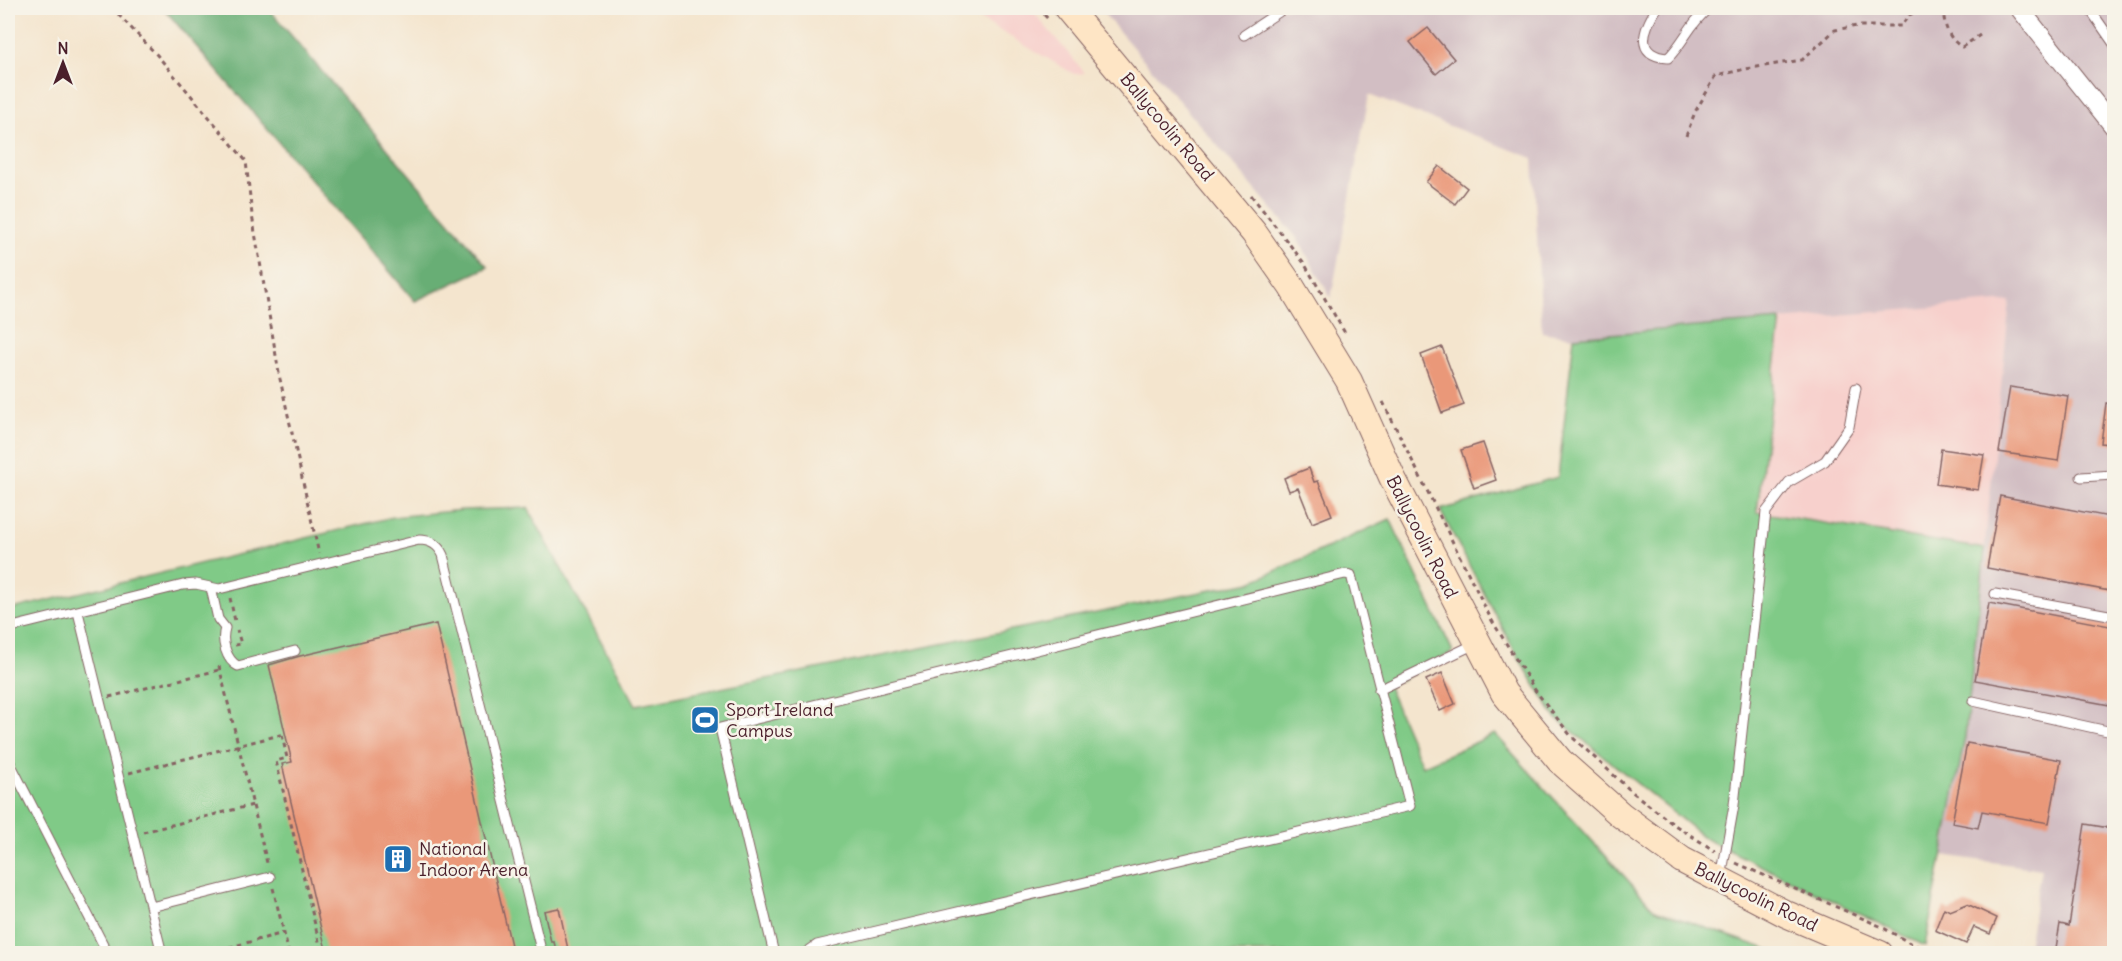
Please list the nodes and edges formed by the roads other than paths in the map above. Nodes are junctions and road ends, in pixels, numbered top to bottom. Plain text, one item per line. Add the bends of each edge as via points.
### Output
1 (1067, 8) edge
2 (1285, 8) edge
3 (1657, 8) edge
4 (1709, 8) edge
5 (2019, 8) edge
6 (2089, 8) edge
7 (1244, 36) dead end
8 (2115, 44) edge
9 (2115, 127) edge
10 (1856, 388) dead end
11 (2115, 475) edge
12 (2081, 477) dead end
13 (211, 588) junction
14 (1995, 594) dead end
15 (78, 612) junction
16 (2115, 616) edge
17 (8, 628) edge
18 (1478, 643) junction
19 (296, 651) dead end
20 (1379, 690) junction
21 (1973, 701) dead end
22 (2115, 730) edge
23 (8, 759) edge
24 (1730, 872) junction
25 (270, 877) road end
26 (151, 907) junction
27 (108, 954) edge
28 (162, 954) edge
29 (542, 954) edge
30 (774, 954) edge
31 (804, 954) edge
32 (1880, 954) edge

1 - 18 street, Ballycoolin Road via 1254,233 1291,286 1349,381 1392,477
2 - 7 lane
3 - 4 lane via 1646,25 1644,41 1657,57 1668,58 1695,19
5 - 9 street
6 - 8 lane
10 - 24 lane via 1849,427 1831,453 1825,461 1789,482 1766,512
11 - 12 lane
13 - 15 lane via 183,585
13 - 19 lane via 218,619 225,628 229,659 238,666
13 - 29 lane via 419,540 432,542 441,550
14 - 16 lane
15 - 17 lane
15 - 26 lane
18 - 20 lane
18 - 24 street, Ballycoolin Road via 1504,693 1560,761 1621,815 1682,860
20 - 30 lane via 1353,580 1345,574 720,728
20 - 31 lane via 1410,806 817,945
21 - 22 lane
23 - 27 lane
24 - 32 street, Ballycoolin Road via 1786,914
25 - 26 lane
26 - 28 lane

